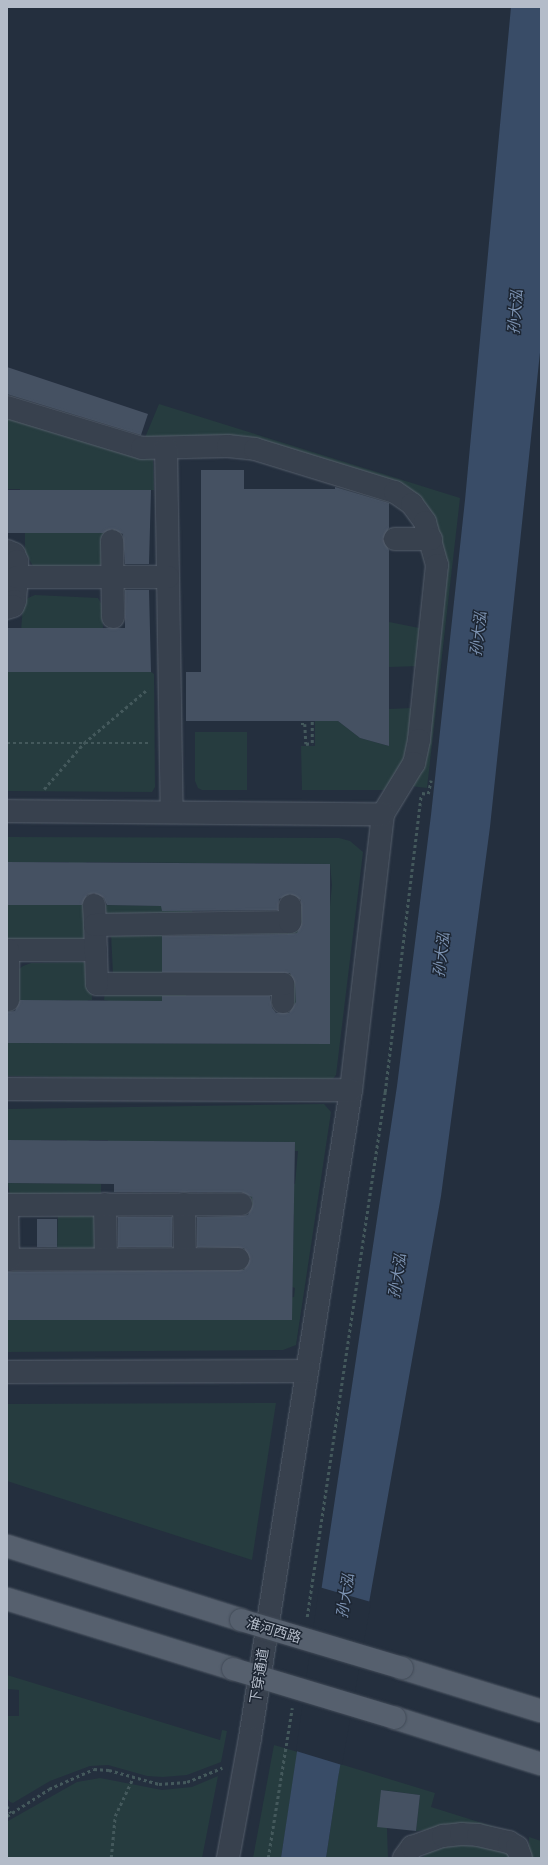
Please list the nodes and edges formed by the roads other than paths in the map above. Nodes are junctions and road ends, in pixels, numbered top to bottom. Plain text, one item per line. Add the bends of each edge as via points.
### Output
1 (7, 407) edge
2 (166, 448) junction
3 (395, 539) dead end
4 (431, 539) junction
5 (112, 541) dead end
6 (7, 551) edge
7 (18, 577) junction
8 (112, 577) junction
9 (168, 577) junction
10 (7, 608) edge
11 (113, 617) dead end
12 (7, 811) edge
13 (172, 812) junction
14 (382, 814) junction
15 (284, 921) dead end
16 (7, 950) edge
17 (96, 950) junction
18 (283, 987) dead end
19 (8, 1000) edge
20 (7, 1089) edge
21 (351, 1090) junction
22 (105, 1204) junction
23 (184, 1204) junction
24 (241, 1204) dead end
25 (7, 1231) edge
26 (106, 1259) junction
27 (185, 1259) junction
28 (238, 1259) dead end
29 (307, 1371) junction
30 (7, 1372) edge
31 (7, 1546) edge
32 (7, 1599) edge
33 (541, 1711) edge
34 (541, 1764) edge
35 (228, 1858) edge
36 (404, 1858) edge
37 (521, 1858) edge

1 - 2 lane via 142,448
2 - 4 lane via 228,446 255,449 395,492 412,504 425,522
2 - 9 lane
3 - 4 lane
4 - 14 lane via 437,565 437,586 419,740 414,763
5 - 8 lane
6 - 7 lane via 14,554 17,561
7 - 8 lane
7 - 10 lane via 15,601 13,606
8 - 9 lane
8 - 11 lane
9 - 13 lane
12 - 13 lane
13 - 14 lane
14 - 21 lane, 下穿通道
15 - 17 lane via 195,922 95,915
16 - 17 lane
16 - 19 lane
17 - 18 lane via 97,992 193,986
20 - 21 lane
21 - 29 lane, 下穿通道
22 - 23 lane
22 - 25 lane via 7,1205
22 - 26 lane
23 - 24 lane
23 - 27 lane
25 - 26 lane via 8,1260
26 - 27 lane
27 - 28 lane
29 - 30 lane
29 - 35 lane, 下穿通道 via 250,1738
31 - 33 main road, 淮河西路, bridge
32 - 34 main road, bridge
36 - 37 lane via 412,1847 443,1836 461,1834 509,1842 517,1847

